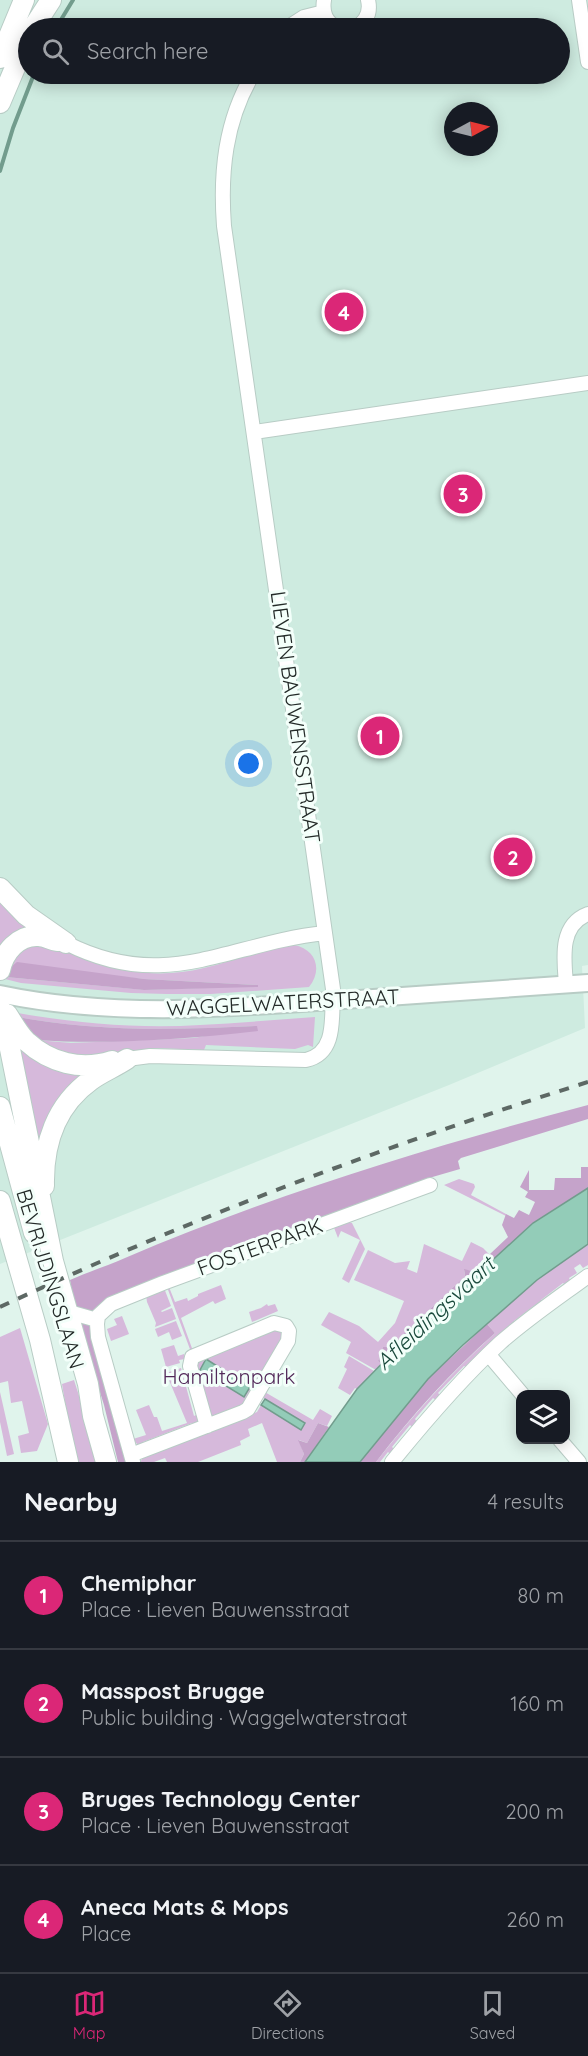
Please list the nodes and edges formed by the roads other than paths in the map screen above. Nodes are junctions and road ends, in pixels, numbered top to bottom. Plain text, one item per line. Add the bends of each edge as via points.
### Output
1 (24, 0) edge
2 (31, 0) edge
3 (51, 0) edge
4 (368, 0) edge
5 (579, 0) edge
6 (324, 6) edge
7 (25, 18) edge
8 (27, 18) edge
9 (32, 18) edge
10 (300, 18) edge
11 (367, 18) edge
12 (18, 34) edge
13 (0, 58) edge
14 (18, 61) edge
15 (588, 62) edge
16 (247, 84) edge
17 (0, 103) edge
18 (588, 383) edge
19 (254, 432) junction
20 (0, 888) edge
21 (588, 914) edge
22 (325, 933) junction
23 (66, 944) junction
24 (0, 970) edge
25 (588, 982) edge
26 (566, 984) junction
27 (0, 994) edge
28 (332, 1001) junction
29 (0, 1007) edge
30 (127, 1059) junction
31 (0, 1107) edge
32 (430, 1185) dead end
33 (0, 1202) edge
34 (46, 1230) junction
35 (0, 1235) edge
36 (588, 1276) edge
37 (62, 1311) junction
38 (97, 1320) junction
39 (489, 1355) junction
40 (518, 1390) edge
41 (207, 1426) junction
42 (62, 1430) junction
43 (563, 1444) edge
44 (132, 1458) edge
45 (68, 1462) edge
46 (106, 1462) edge
47 (392, 1462) edge
48 (579, 1462) edge

1 - 7 highway
2 - 8 highway
3 - 9 highway
4 - 11 street
5 - 15 street
6 - 10 street
12 - 13 highway
14 - 17 highway
16 - 19 street, LIEVEN BAUWENSSTRAAT via 229,131 222,197
18 - 19 street
19 - 22 street, LIEVEN BAUWENSSTRAAT
20 - 23 highway via 26,915
21 - 26 street via 568,929
22 - 23 street via 201,962 156,966 100,958
22 - 28 street, LIEVEN BAUWENSSTRAAT
23 - 24 highway via 38,936 21,940 9,950
25 - 26 main road, WAGGELWATERSTRAAT
26 - 28 main road, WAGGELWATERSTRAAT
27 - 28 main road, WAGGELWATERSTRAAT via 91,1006 165,1010
28 - 30 street, LIEVEN BAUWENSSTRAAT via 328,1044 313,1059
29 - 30 highway via 26,1041 66,1064 94,1065
29 - 34 highway
30 - 34 highway via 77,1091 55,1122 45,1160
31 - 37 highway, BEVRIJDINGSLAAN
32 - 38 street, FOSTERPARK via 163,1283 107,1306
33 - 42 highway, BEVRIJDINGSLAAN
34 - 37 highway
35 - 42 highway
36 - 39 street
37 - 38 street
37 - 46 highway via 88,1384
38 - 44 street via 98,1337
39 - 40 street
39 - 47 street via 436,1407
41 - 41 street via 248,1409 285,1346 289,1334 286,1326 274,1323 193,1355 190,1366
41 - 44 street
42 - 45 highway, BEVRIJDINGSLAAN
43 - 48 street

